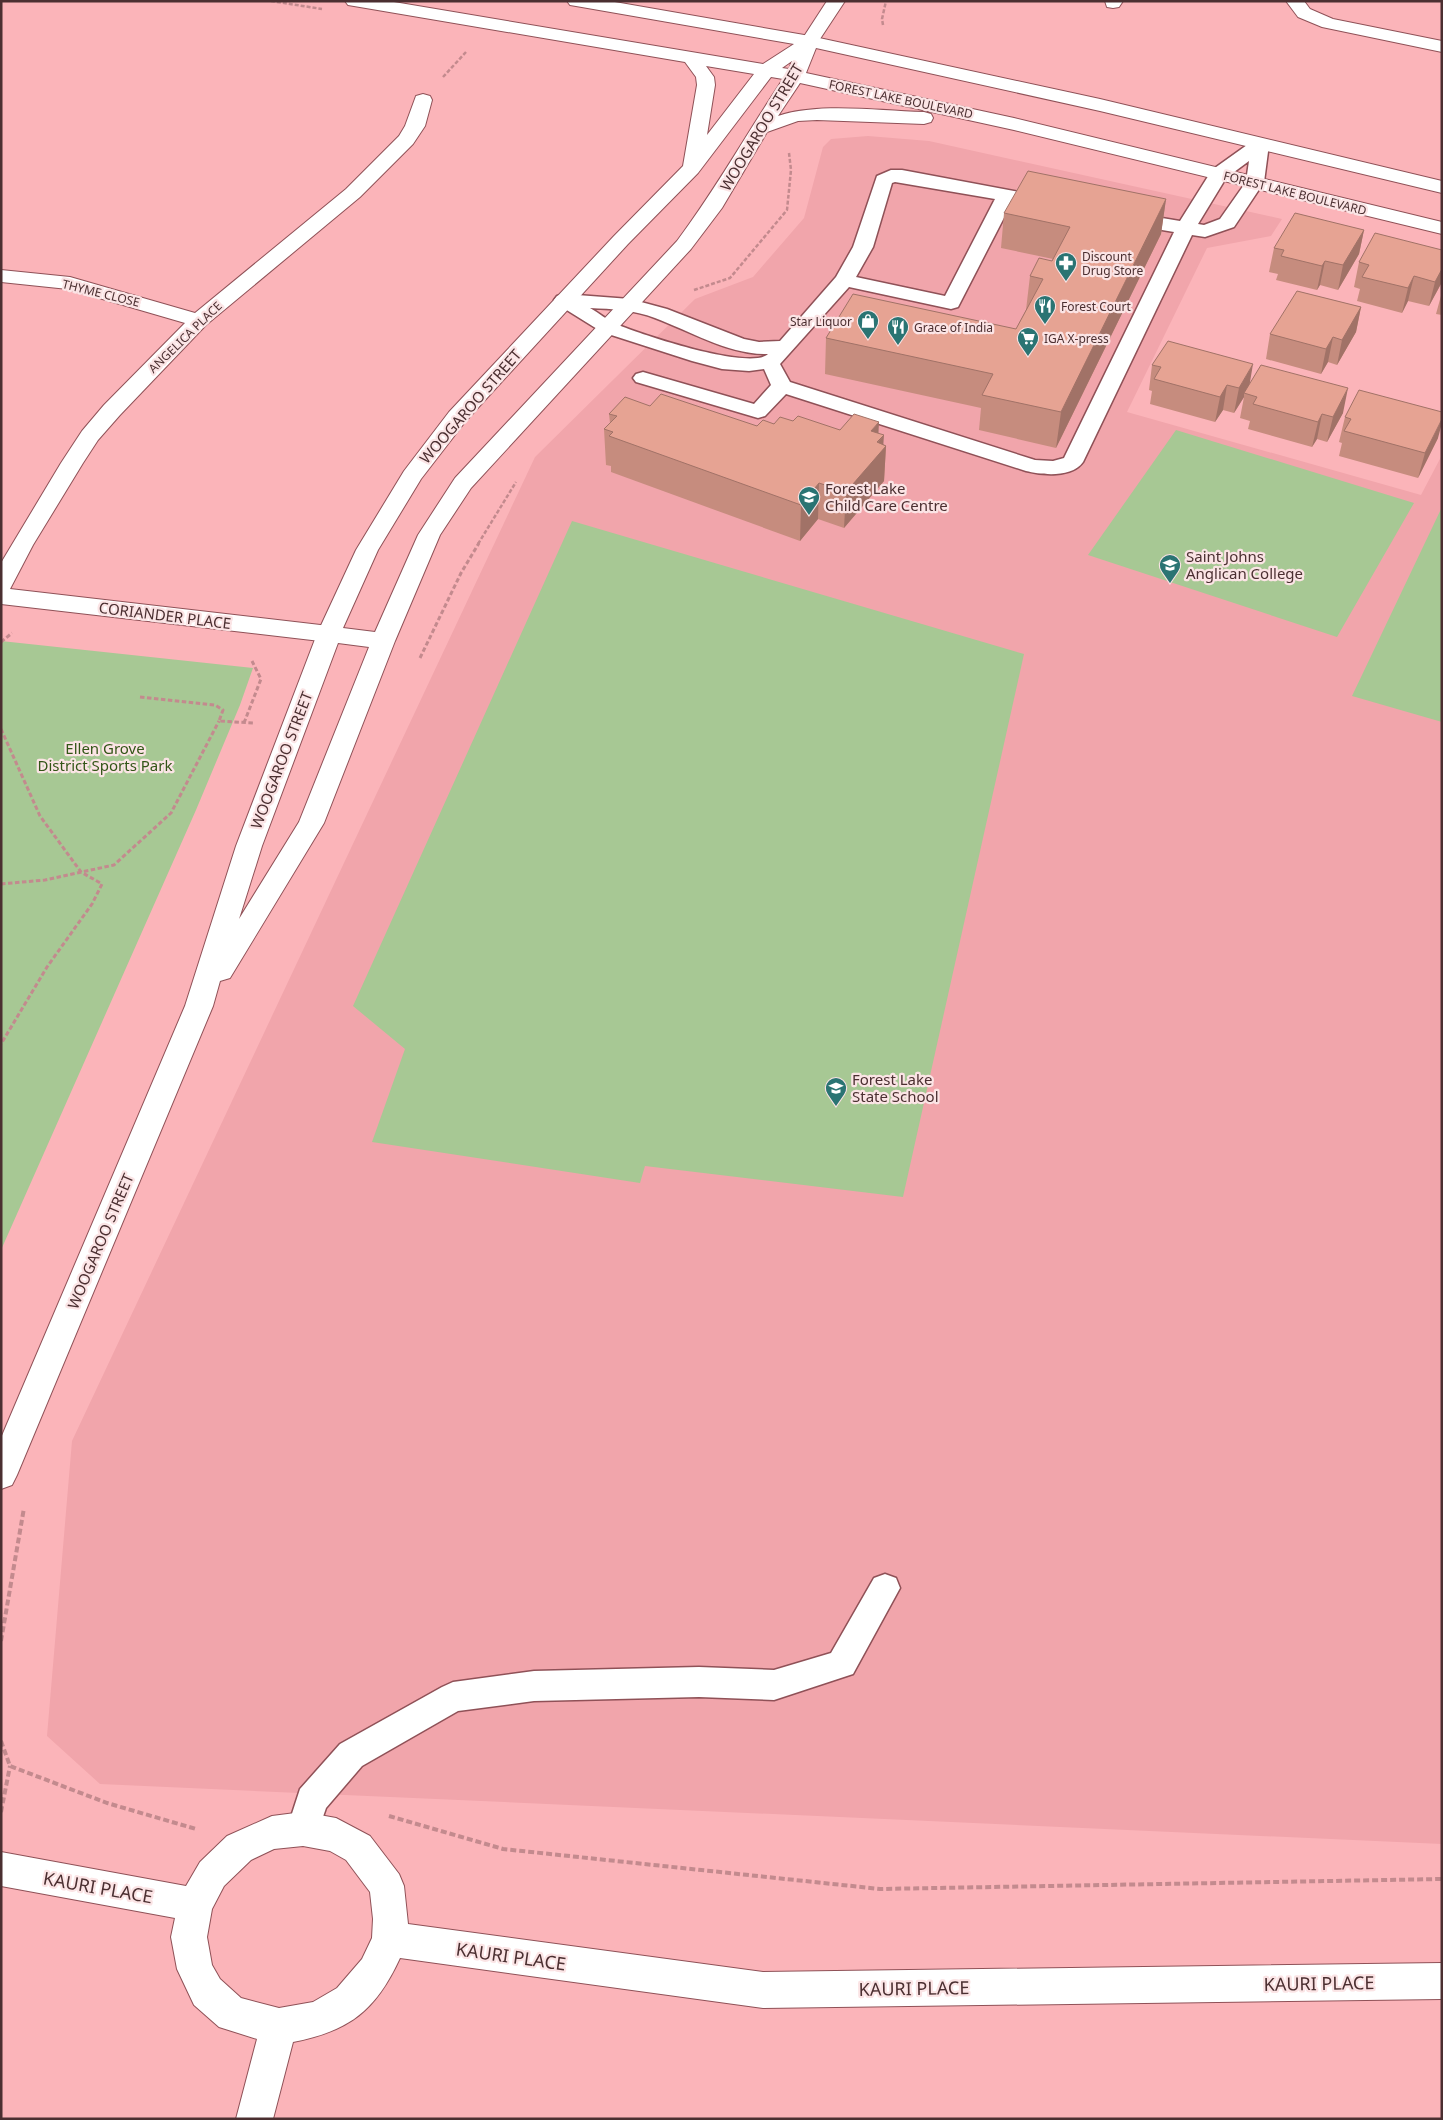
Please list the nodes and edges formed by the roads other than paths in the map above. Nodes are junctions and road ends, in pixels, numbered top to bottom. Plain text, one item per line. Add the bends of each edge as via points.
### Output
1 (354, 1) edge
2 (576, 1) edge
3 (836, 1) edge
4 (1295, 1) edge
5 (810, 41) junction
6 (1442, 48) edge
7 (691, 57) junction
8 (766, 70) junction
9 (795, 76) junction
10 (423, 100) road end
11 (1014, 124) junction
12 (760, 128) junction
13 (1260, 144) junction
14 (691, 169) junction
15 (1218, 174) junction
16 (1255, 182) junction
17 (1442, 187) edge
18 (1006, 195) junction
19 (1063, 206) edge
20 (1110, 214) edge
21 (1442, 228) edge
22 (1185, 229) junction
23 (1, 276) edge
24 (844, 280) junction
25 (564, 300) junction
26 (630, 305) junction
27 (199, 321) junction
28 (609, 328) junction
29 (787, 346) junction
30 (771, 362) junction
31 (643, 378) dead end
32 (782, 386) junction
33 (1, 585) edge
34 (1, 596) edge
35 (329, 634) junction
36 (383, 641) junction
37 (199, 1006) junction
38 (1, 1476) edge
39 (885, 1588) dead end
40 (303, 1829) junction
41 (1, 1869) edge
42 (195, 1905) junction
43 (390, 1939) junction
44 (1442, 1981) edge
45 (280, 2026) junction
46 (254, 2119) edge

1 - 7 main road, FOREST LAKE BOULEVARD
2 - 5 main road
3 - 5 main road
4 - 6 main road via 1304,13 1328,23
5 - 8 main road, WOOGAROO STREET
5 - 9 main road, WOOGAROO STREET
5 - 13 main road
7 - 8 main road, FOREST LAKE BOULEVARD
7 - 14 main road via 705,77 706,85
8 - 9 main road, FOREST LAKE BOULEVARD
8 - 14 main road, WOOGAROO STREET
9 - 11 main road, FOREST LAKE BOULEVARD
9 - 12 main road, WOOGAROO STREET
10 - 27 main road, ANGELICA PLACE via 415,126 406,140 354,193
11 - 12 main road via 817,114 795,116
11 - 15 main road, FOREST LAKE BOULEVARD
12 - 26 main road, WOOGAROO STREET via 706,216
13 - 15 lane
13 - 16 lane
13 - 17 main road
14 - 25 main road, WOOGAROO STREET
15 - 16 main road, FOREST LAKE BOULEVARD
15 - 22 lane
16 - 21 main road, FOREST LAKE BOULEVARD
16 - 22 lane via 1227,223 1205,231
18 - 19 lane
18 - 24 lane via 951,303
18 - 24 lane via 891,176 884,180 863,247
20 - 22 lane
22 - 32 lane via 1072,462 1055,468 1032,466
23 - 27 main road, THYME CLOSE via 70,283
24 - 29 lane
25 - 26 lane
25 - 28 lane
25 - 35 main road, WOOGAROO STREET via 456,418 412,476 367,550
26 - 28 main road, WOOGAROO STREET
26 - 29 lane via 660,313 739,344 759,348
27 - 33 main road, ANGELICA PLACE via 90,436
28 - 30 lane via 722,364
28 - 36 main road, WOOGAROO STREET via 463,483 429,535
29 - 30 lane
30 - 32 lane
31 - 32 lane via 758,412
34 - 35 main road, CORIANDER PLACE
35 - 36 main road, CORIANDER PLACE
35 - 37 main road, WOOGAROO STREET via 249,846
36 - 37 main road, WOOGAROO STREET via 311,823
37 - 38 main road, WOOGAROO STREET
39 - 40 lane via 842,1664 774,1685 699,1682 534,1686 453,1698 350,1755 312,1800
40 - 42 main road via 272,1833 240,1848 212,1874
40 - 43 main road via 336,1835 358,1848 386,1886 391,1919
41 - 42 main road, KAURI PLACE
42 - 45 main road via 189,1936 195,1969 207,1992 232,2014
43 - 44 main road, KAURI PLACE via 763,1990
43 - 45 main road via 375,1972 350,2001 318,2019
45 - 46 main road

